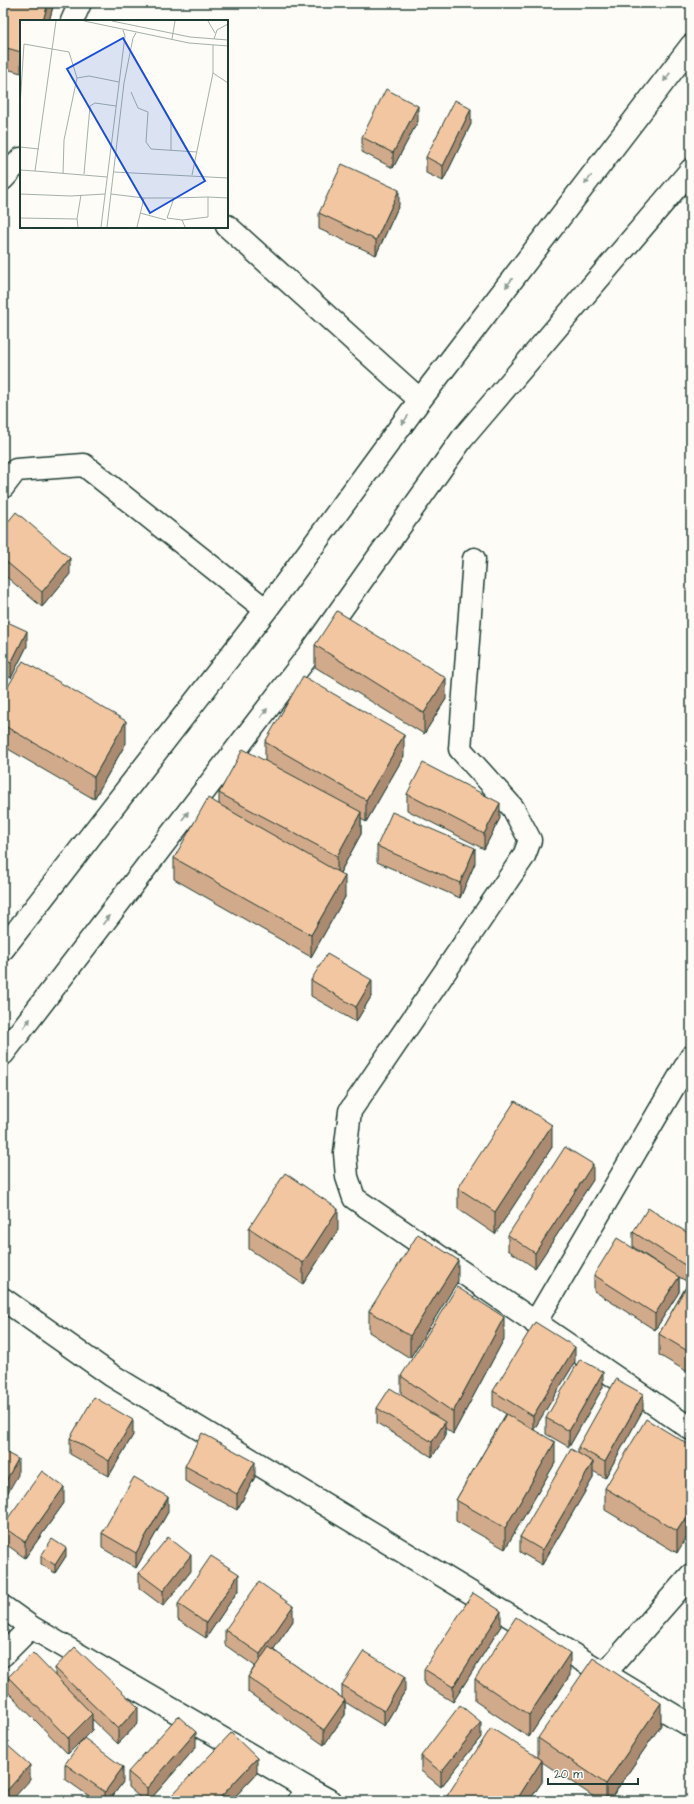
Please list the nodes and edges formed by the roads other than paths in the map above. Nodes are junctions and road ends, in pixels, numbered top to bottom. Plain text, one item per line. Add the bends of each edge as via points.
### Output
1 (80, 3) edge
2 (72, 20) edge
3 (691, 46) edge
4 (20, 160) edge
5 (691, 170) edge
6 (3, 179) edge
7 (228, 227) edge
8 (420, 400) junction
9 (3, 487) edge
10 (474, 559) dead end
11 (266, 610) junction
12 (3, 949) edge
13 (3, 1054) edge
14 (691, 1057) edge
15 (3, 1299) edge
16 (535, 1322) junction
17 (691, 1429) edge
18 (691, 1575) edge
19 (3, 1607) edge
20 (31, 1627) junction
21 (3, 1655) edge
22 (605, 1673) junction
23 (691, 1726) edge
24 (305, 1796) edge
25 (330, 1801) edge

1 - 2 street
3 -> 8 street
4 - 6 street
13 -> 5 street via 313,649 462,439
7 - 8 street
8 -> 11 street
9 - 11 street via 16,470 84,465
10 - 16 street via 460,749 513,808 530,840 524,856 350,1111 345,1154 347,1176 354,1198
11 - 12 street
14 - 16 street
15 - 22 street via 111,1375
16 - 17 street
18 - 22 street
19 - 20 street
20 - 21 street
20 - 24 street
22 - 23 street
24 - 25 street

